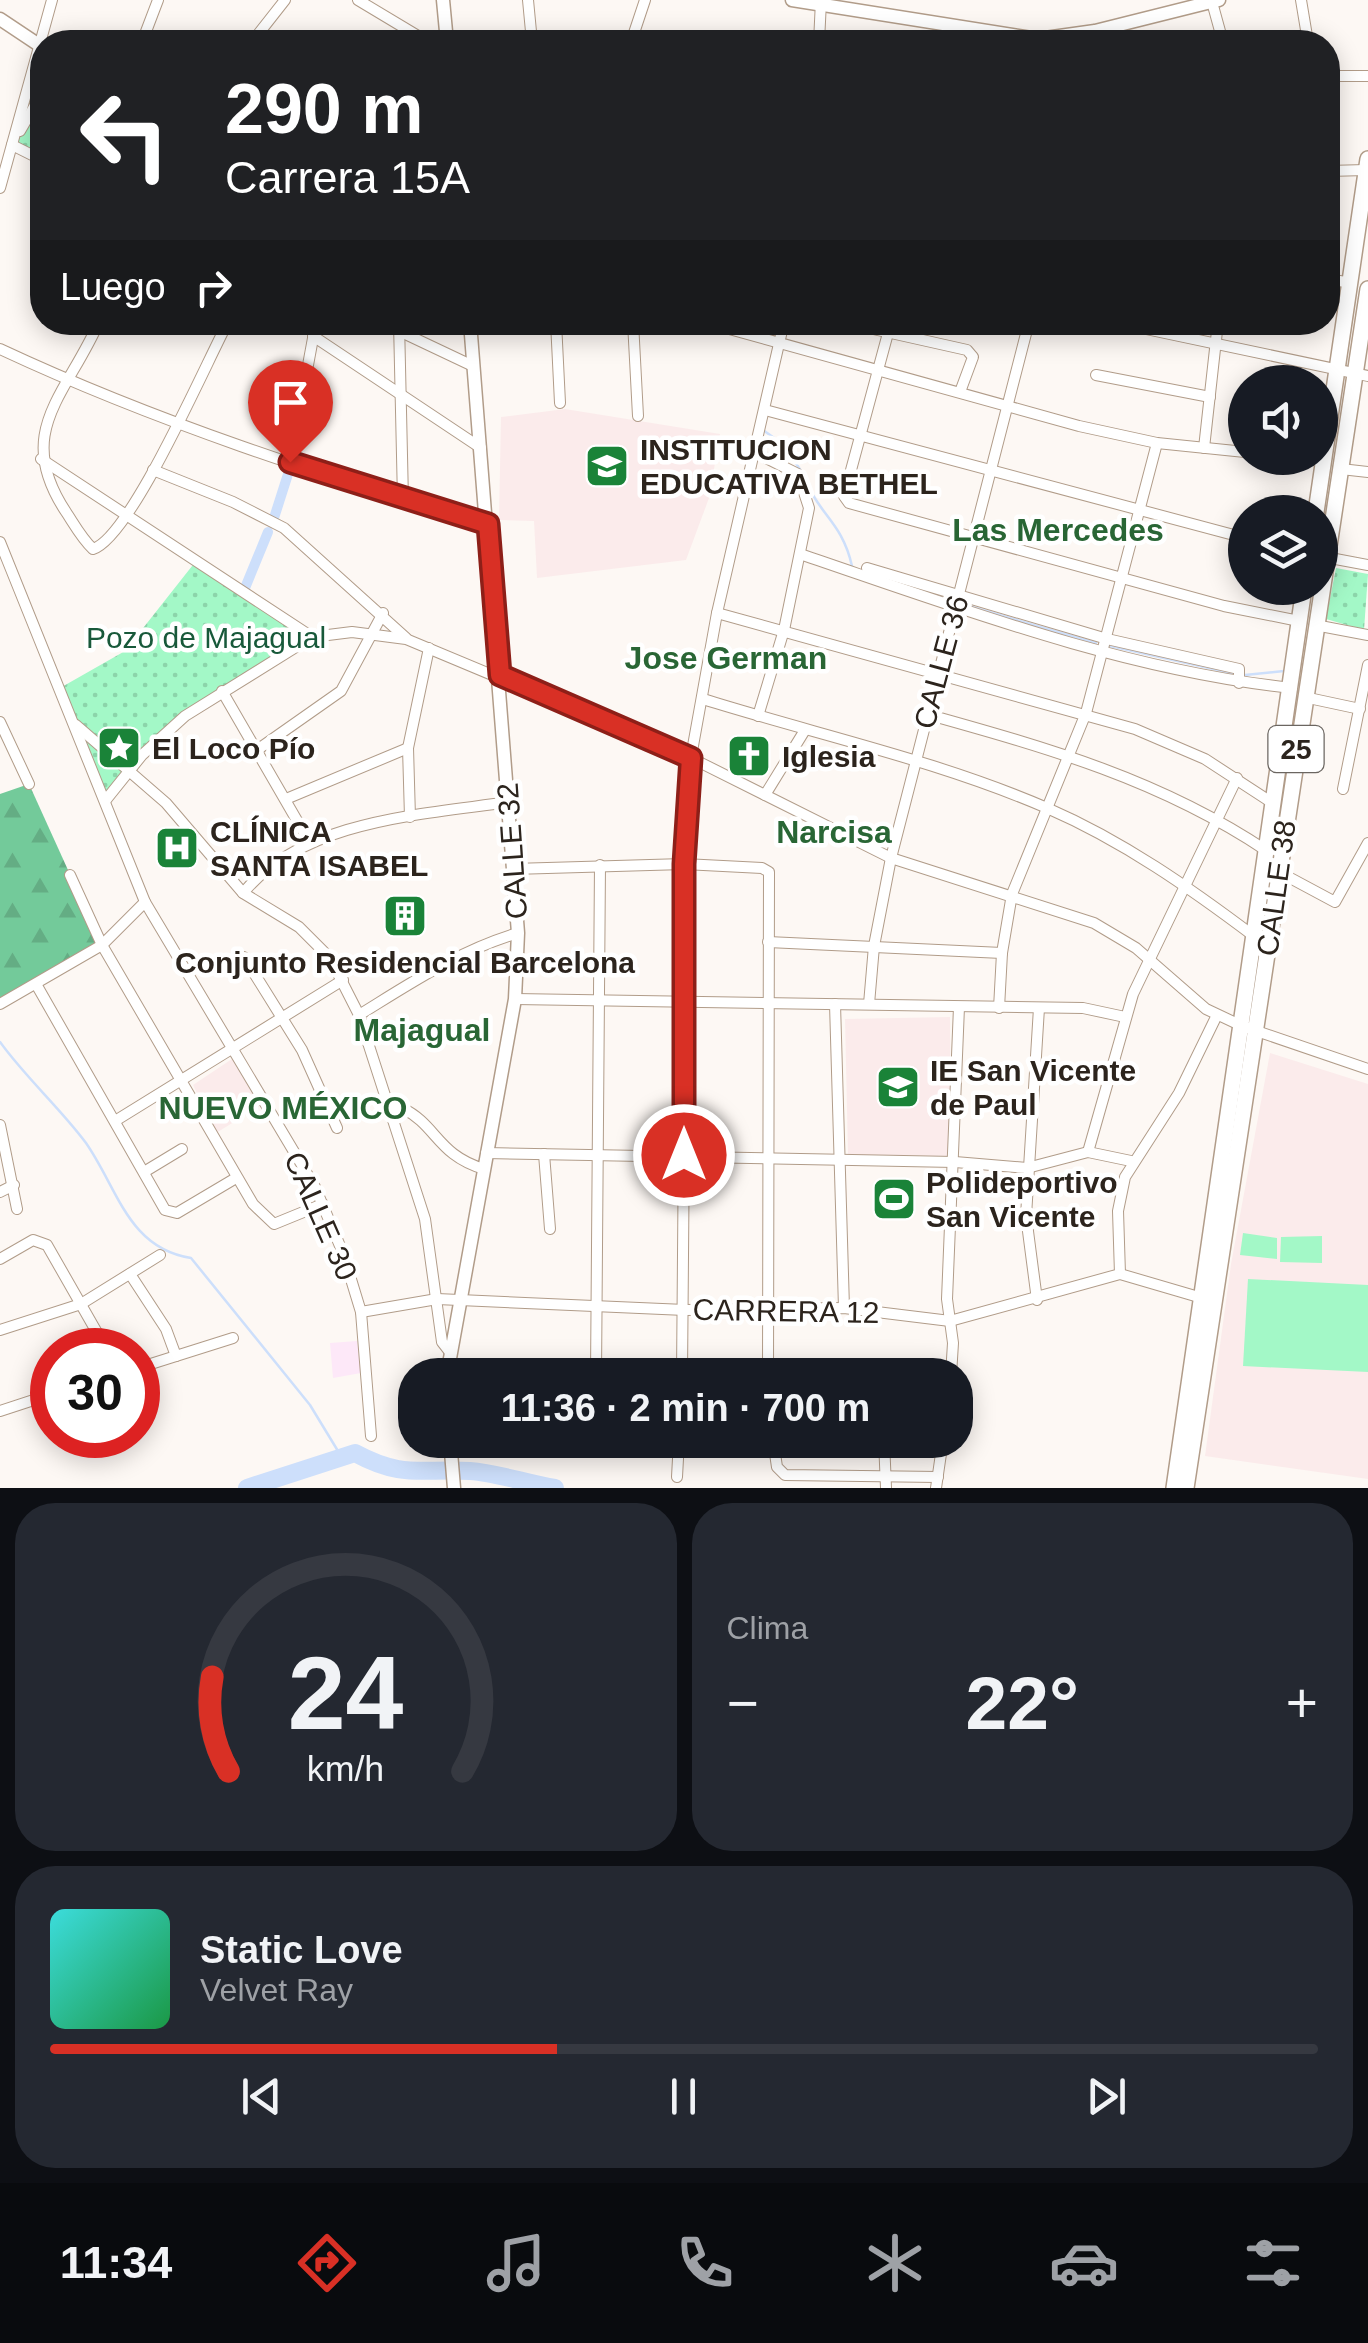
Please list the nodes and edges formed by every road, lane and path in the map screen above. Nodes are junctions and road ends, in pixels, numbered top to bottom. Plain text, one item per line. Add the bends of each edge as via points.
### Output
1 (52, 0) edge
2 (158, 0) edge
3 (285, 0) edge
4 (358, 0) edge
5 (443, 0) edge
6 (528, 0) edge
7 (646, 0) edge
8 (792, 0) edge
9 (1301, 0) edge
10 (1216, 1) edge
11 (826, 5) edge
12 (0, 19) edge
13 (44, 30) edge
14 (147, 30) edge
15 (261, 30) edge
16 (408, 30) edge
17 (446, 30) edge
18 (531, 30) edge
19 (635, 30) edge
20 (821, 30) edge
21 (942, 30) edge
22 (1119, 30) edge
23 (1220, 30) edge
24 (1306, 30) edge
25 (30, 38) edge
26 (1340, 76) edge
27 (1368, 76) edge
28 (30, 81) edge
29 (30, 113) edge
30 (12, 145) junction
31 (30, 154) edge
32 (1367, 164) edge
33 (1340, 169) edge
34 (0, 188) edge
35 (1340, 282) edge
36 (1351, 284) junction
37 (1368, 292) edge
38 (92, 335) edge
39 (221, 335) edge
40 (399, 335) edge
41 (414, 335) edge
42 (471, 335) edge
43 (557, 335) edge
44 (634, 335) edge
45 (747, 335) edge
46 (782, 335) edge
47 (887, 335) edge
48 (916, 335) edge
49 (1026, 335) edge
50 (1169, 335) edge
51 (1217, 335) edge
52 (313, 336) joint
53 (780, 345) junction
54 (1216, 346) junction
55 (0, 349) edge
56 (473, 366) junction
57 (876, 371) junction
58 (1354, 374) edge
59 (1096, 375) dead end
60 (68, 381) junction
61 (960, 392) junction
62 (401, 395) junction
63 (1210, 397) junction
64 (560, 403) dead end
65 (1008, 406) junction
66 (765, 410) junction
67 (638, 416) dead end
68 (1338, 420) edge
69 (176, 421) junction
70 (860, 437) junction
71 (1158, 442) junction
72 (481, 448) junction
73 (1204, 448) junction
74 (1228, 450) edge
75 (754, 452) junction
76 (41, 458) junction
77 (290, 462) junction
78 (1340, 469) junction
79 (153, 470) junction
80 (1368, 472) edge
81 (990, 473) junction
82 (1336, 495) edge
83 (403, 500) junction
84 (1140, 511) junction
85 (130, 516) junction
86 (488, 524) junction
87 (1228, 534) edge
88 (974, 540) junction
89 (1, 548) edge
90 (800, 554) junction
91 (1338, 559) edge
92 (1368, 565) edge
93 (867, 568) dead end
94 (1121, 578) junction
95 (957, 602) junction
96 (1305, 605) edge
97 (1312, 605) edge
98 (383, 613) junction
99 (717, 613) junction
100 (1307, 623) junction
101 (784, 630) junction
102 (373, 634) junction
103 (1368, 635) edge
104 (312, 637) junction
105 (406, 639) junction
106 (1106, 645) junction
107 (430, 648) junction
108 (1368, 665) edge
109 (500, 675) junction
110 (937, 676) junction
111 (222, 691) junction
112 (1299, 693) junction
113 (703, 700) junction
114 (1360, 708) junction
115 (1086, 713) junction
116 (926, 714) junction
117 (758, 716) junction
118 (0, 722) edge
119 (75, 724) junction
120 (805, 730) junction
121 (408, 748) junction
122 (257, 750) junction
123 (104, 752) junction
124 (1070, 754) junction
125 (691, 758) junction
126 (85, 759) junction
127 (915, 759) junction
128 (128, 770) junction
129 (1237, 778) junction
130 (30, 784) dead end
131 (1343, 790) dead end
132 (765, 795) junction
133 (286, 799) junction
134 (105, 801) junction
135 (508, 802) junction
136 (1275, 804) junction
137 (1046, 808) junction
138 (410, 817) junction
139 (1218, 818) junction
140 (310, 842) junction
141 (1368, 843) edge
142 (1268, 852) junction
143 (891, 858) junction
144 (600, 864) junction
145 (684, 864) junction
146 (513, 868) junction
147 (1279, 872) junction
148 (70, 876) dead end
149 (1187, 885) junction
150 (242, 894) junction
151 (1012, 894) junction
152 (145, 902) junction
153 (518, 933) junction
154 (1256, 937) junction
155 (768, 942) junction
156 (102, 944) junction
157 (874, 946) junction
158 (1002, 953) junction
159 (244, 957) dead end
160 (1150, 960) junction
161 (343, 980) junction
162 (36, 984) junction
163 (515, 999) junction
164 (600, 1002) junction
165 (0, 1004) edge
166 (684, 1004) junction
167 (768, 1004) junction
168 (835, 1004) junction
169 (869, 1004) junction
170 (958, 1008) junction
171 (999, 1008) junction
172 (1039, 1008) junction
173 (1217, 1014) junction
174 (359, 1015) junction
175 (282, 1017) junction
176 (1125, 1017) junction
177 (1248, 1028) junction
178 (233, 1048) junction
179 (1368, 1069) edge
180 (181, 1080) junction
181 (392, 1110) junction
182 (115, 1121) junction
183 (0, 1125) edge
184 (337, 1128) dead end
185 (182, 1149) dead end
186 (1088, 1152) junction
187 (486, 1153) junction
188 (544, 1154) junction
189 (599, 1154) junction
190 (684, 1155) junction
191 (766, 1160) junction
192 (836, 1162) junction
193 (955, 1162) junction
194 (1131, 1162) junction
195 (1027, 1168) junction
196 (484, 1169) junction
197 (144, 1172) junction
198 (236, 1178) junction
199 (14, 1185) junction
200 (0, 1192) edge
201 (323, 1204) junction
202 (18, 1209) dead end
203 (550, 1228) dead end
204 (160, 1255) dead end
205 (0, 1259) edge
206 (130, 1274) junction
207 (1120, 1274) junction
208 (1202, 1298) junction
209 (437, 1299) junction
210 (458, 1300) junction
211 (1037, 1300) junction
212 (80, 1304) junction
213 (597, 1306) junction
214 (844, 1308) junction
215 (685, 1310) junction
216 (769, 1310) junction
217 (360, 1312) junction
218 (950, 1320) junction
219 (94, 1328) edge
220 (0, 1330) edge
221 (233, 1338) dead end
222 (449, 1351) junction
223 (176, 1356) junction
224 (448, 1358) edge
225 (596, 1358) edge
226 (683, 1358) edge
227 (768, 1358) edge
228 (951, 1358) edge
229 (160, 1361) edge
230 (30, 1401) edge
231 (0, 1411) edge
232 (371, 1436) dead end
233 (451, 1458) edge
234 (678, 1458) edge
235 (777, 1458) edge
236 (885, 1458) edge
237 (940, 1458) edge
238 (842, 1473) junction
239 (886, 1474) junction
240 (677, 1478) dead end
241 (937, 1483) edge
242 (453, 1486) edge
243 (841, 1488) edge
244 (886, 1488) edge
245 (1174, 1488) edge
246 (1186, 1488) edge

1 - 13 street
2 - 14 street
3 - 15 street
4 - 16 street
5 - 17 main road
6 - 18 street
7 - 19 street
8 - 11 main road
9 - 24 street
10 - 22 main road
10 - 23 street
11 - 20 street
11 - 21 main road
12 - 25 main road
26 - 27 street
28 - 30 street
29 - 30 street
30 - 31 street
30 - 34 street
32 - 33 street
32 - 36 highway, CALLE 38 / 25
35 - 36 street
36 - 58 highway, CALLE 38 / 25
37 - 58 highway, CALLE 38 / 25
38 - 60 street
39 - 69 street
40 - 62 street
41 - 56 street
42 - 56 main road, CALLE 32
43 - 64 street
44 - 67 street
45 - 53 street
46 - 53 street
47 - 57 street
48 - 61 street via 972,352
49 - 65 street, CALLE 36
50 - 54 street
51 - 54 street
52 - 62 street
52 - 77 street
53 - 57 street
53 - 66 street
54 - 58 street
54 - 63 street
55 - 60 street
56 - 72 main road, CALLE 32
57 - 61 street
57 - 70 street
58 - 68 highway, CALLE 38 / 25
58 - 78 highway, CALLE 38 / 25
59 - 63 street
60 - 69 street
60 - 76 street
61 - 65 street
62 - 72 street
62 - 83 street
63 - 73 street
65 - 71 street
65 - 81 street, CALLE 36
66 - 70 street
66 - 75 street
69 - 77 street
69 - 79 street
70 - 81 street
70 - 88 street via 846,500
71 - 73 street
71 - 84 street
72 - 86 main road, CALLE 32
73 - 74 street
75 - 90 street via 798,474 807,492
75 - 99 street
76 - 85 street
76 - 85 street via 52,490 88,546 98,549
77 - 83 street
78 - 80 street
78 - 82 highway, CALLE 38 / 25
79 - 85 street
79 - 98 street via 284,528
81 - 84 street
81 - 88 street, CALLE 36
83 - 86 street
84 - 87 street
84 - 94 street
85 - 104 street
86 - 109 main road, CALLE 32
88 - 94 street
88 - 95 street, CALLE 36
89 - 119 street, CALLE 30
90 - 95 street
90 - 101 street
91 - 92 street
93 - 95 street
94 - 100 street
94 - 106 street
95 - 106 street
95 - 110 street, CALLE 36
96 - 100 highway, CALLE 38 / 25
97 - 100 highway, CALLE 38 / 25
98 - 102 street
98 - 105 street
99 - 101 street
99 - 113 street
100 - 103 street
100 - 112 highway, CALLE 38 / 25
101 - 110 street
101 - 117 street
102 - 104 street
102 - 105 street
102 - 122 street via 341,692
104 - 111 street
105 - 107 street
106 - 112 street
106 - 115 street
107 - 109 street
107 - 121 street
108 - 114 street
109 - 125 street
109 - 135 main road, CALLE 32
110 - 115 street
110 - 116 street, CALLE 36
111 - 122 street
111 - 128 street via 164,733
112 - 114 street
112 - 136 highway, CALLE 38 / 25
112 - 147 highway, CALLE 38 / 25
113 - 117 street
113 - 125 street
114 - 131 street
115 - 124 street
115 - 129 street via 1172,743
116 - 124 street
116 - 127 street, CALLE 36
117 - 120 street
118 - 130 street
119 - 123 street
119 - 126 street, CALLE 30
120 - 127 street
120 - 132 street
121 - 133 street
121 - 138 street
122 - 133 street
123 - 126 street
123 - 128 street
124 - 137 street
124 - 139 street
125 - 132 street
125 - 145 street
126 - 134 street, CALLE 30
127 - 137 street
127 - 143 street, CALLE 36
128 - 134 street
128 - 150 street
129 - 136 street
129 - 139 street
132 - 143 street
133 - 140 street
134 - 152 street, CALLE 30
135 - 138 street
135 - 146 main road, CALLE 32
136 - 142 highway, CALLE 38 / 25
137 - 149 street
137 - 151 street
138 - 140 street
139 - 142 street
139 - 149 street
140 - 150 street via 271,863
141 - 147 street via 1335,902
142 - 154 highway, CALLE 38 / 25
143 - 151 street
143 - 157 street, CALLE 36
144 - 145 street
144 - 146 street
144 - 164 street
145 - 155 street via 766,868
145 - 166 street
146 - 153 main road, CALLE 32
147 - 177 highway, CALLE 38 / 25
148 - 156 street
149 - 154 street
149 - 160 street
150 - 161 street via 315,941
151 - 158 street
151 - 160 street via 1094,923
152 - 156 street
152 - 178 street, CALLE 30
153 - 163 main road, CALLE 32
153 - 174 street via 433,969
154 - 177 highway, CALLE 38 / 25
155 - 157 street
155 - 167 street
156 - 162 street
156 - 180 street
157 - 158 street
157 - 169 street, CALLE 36
158 - 171 street
159 - 175 street
160 - 173 street
160 - 176 street
161 - 174 street
161 - 175 street
162 - 165 street
162 - 182 street
163 - 164 street
163 - 187 main road, CALLE 32
164 - 166 street
164 - 189 street
166 - 167 street
166 - 190 street
167 - 168 street
167 - 191 street
168 - 169 street
168 - 192 street
169 - 170 street
170 - 171 street
170 - 193 street
171 - 172 street
172 - 176 street
172 - 195 street
173 - 177 street
173 - 194 street via 1179,1093
174 - 181 street
175 - 178 street
175 - 184 street
176 - 186 street
177 - 179 street
177 - 208 highway, CALLE 38 / 25
177 - 246 highway, CALLE 38 / 25
178 - 180 street
178 - 201 street, CALLE 30
180 - 182 street
180 - 198 street
181 - 196 street via 412,1113 448,1154
181 - 209 street via 424,1219
182 - 197 street
183 - 199 street
185 - 197 street
186 - 194 street
186 - 195 street
187 - 188 street
187 - 196 main road, CALLE 32
188 - 189 street
188 - 203 street
189 - 190 street
189 - 213 street
190 - 191 street
190 - 215 street
191 - 192 street
191 - 216 street
192 - 193 street
192 - 214 street
193 - 195 street
193 - 218 street
194 - 207 street via 1118,1211
195 - 211 street via 1026,1244
196 - 210 main road, CALLE 32
197 - 198 street via 170,1214
198 - 201 street via 274,1224
199 - 200 street
199 - 202 street
201 - 217 street, CALLE 30
204 - 206 street
205 - 212 street via 41,1240
206 - 212 street
206 - 223 street
207 - 208 street
207 - 211 street, CARRERA 12
208 - 245 highway, CALLE 38 / 25
209 - 210 street, CARRERA 12
209 - 217 street, CARRERA 12
209 - 222 street
210 - 213 street, CARRERA 12
210 - 222 main road, CALLE 32
211 - 218 street, CARRERA 12
212 - 219 street
212 - 220 street
213 - 215 street, CARRERA 12
213 - 225 street
214 - 216 street, CARRERA 12
214 - 218 street, CARRERA 12
215 - 216 street, CARRERA 12
215 - 226 street
216 - 227 street
217 - 232 street, CALLE 30
218 - 228 street
221 - 223 street
222 - 224 main road, CALLE 32
223 - 229 street
230 - 231 street
233 - 242 main road
234 - 240 street
235 - 238 street via 780,1472
236 - 239 street
237 - 241 street
238 - 239 street
238 - 243 street
239 - 241 street
239 - 244 street

